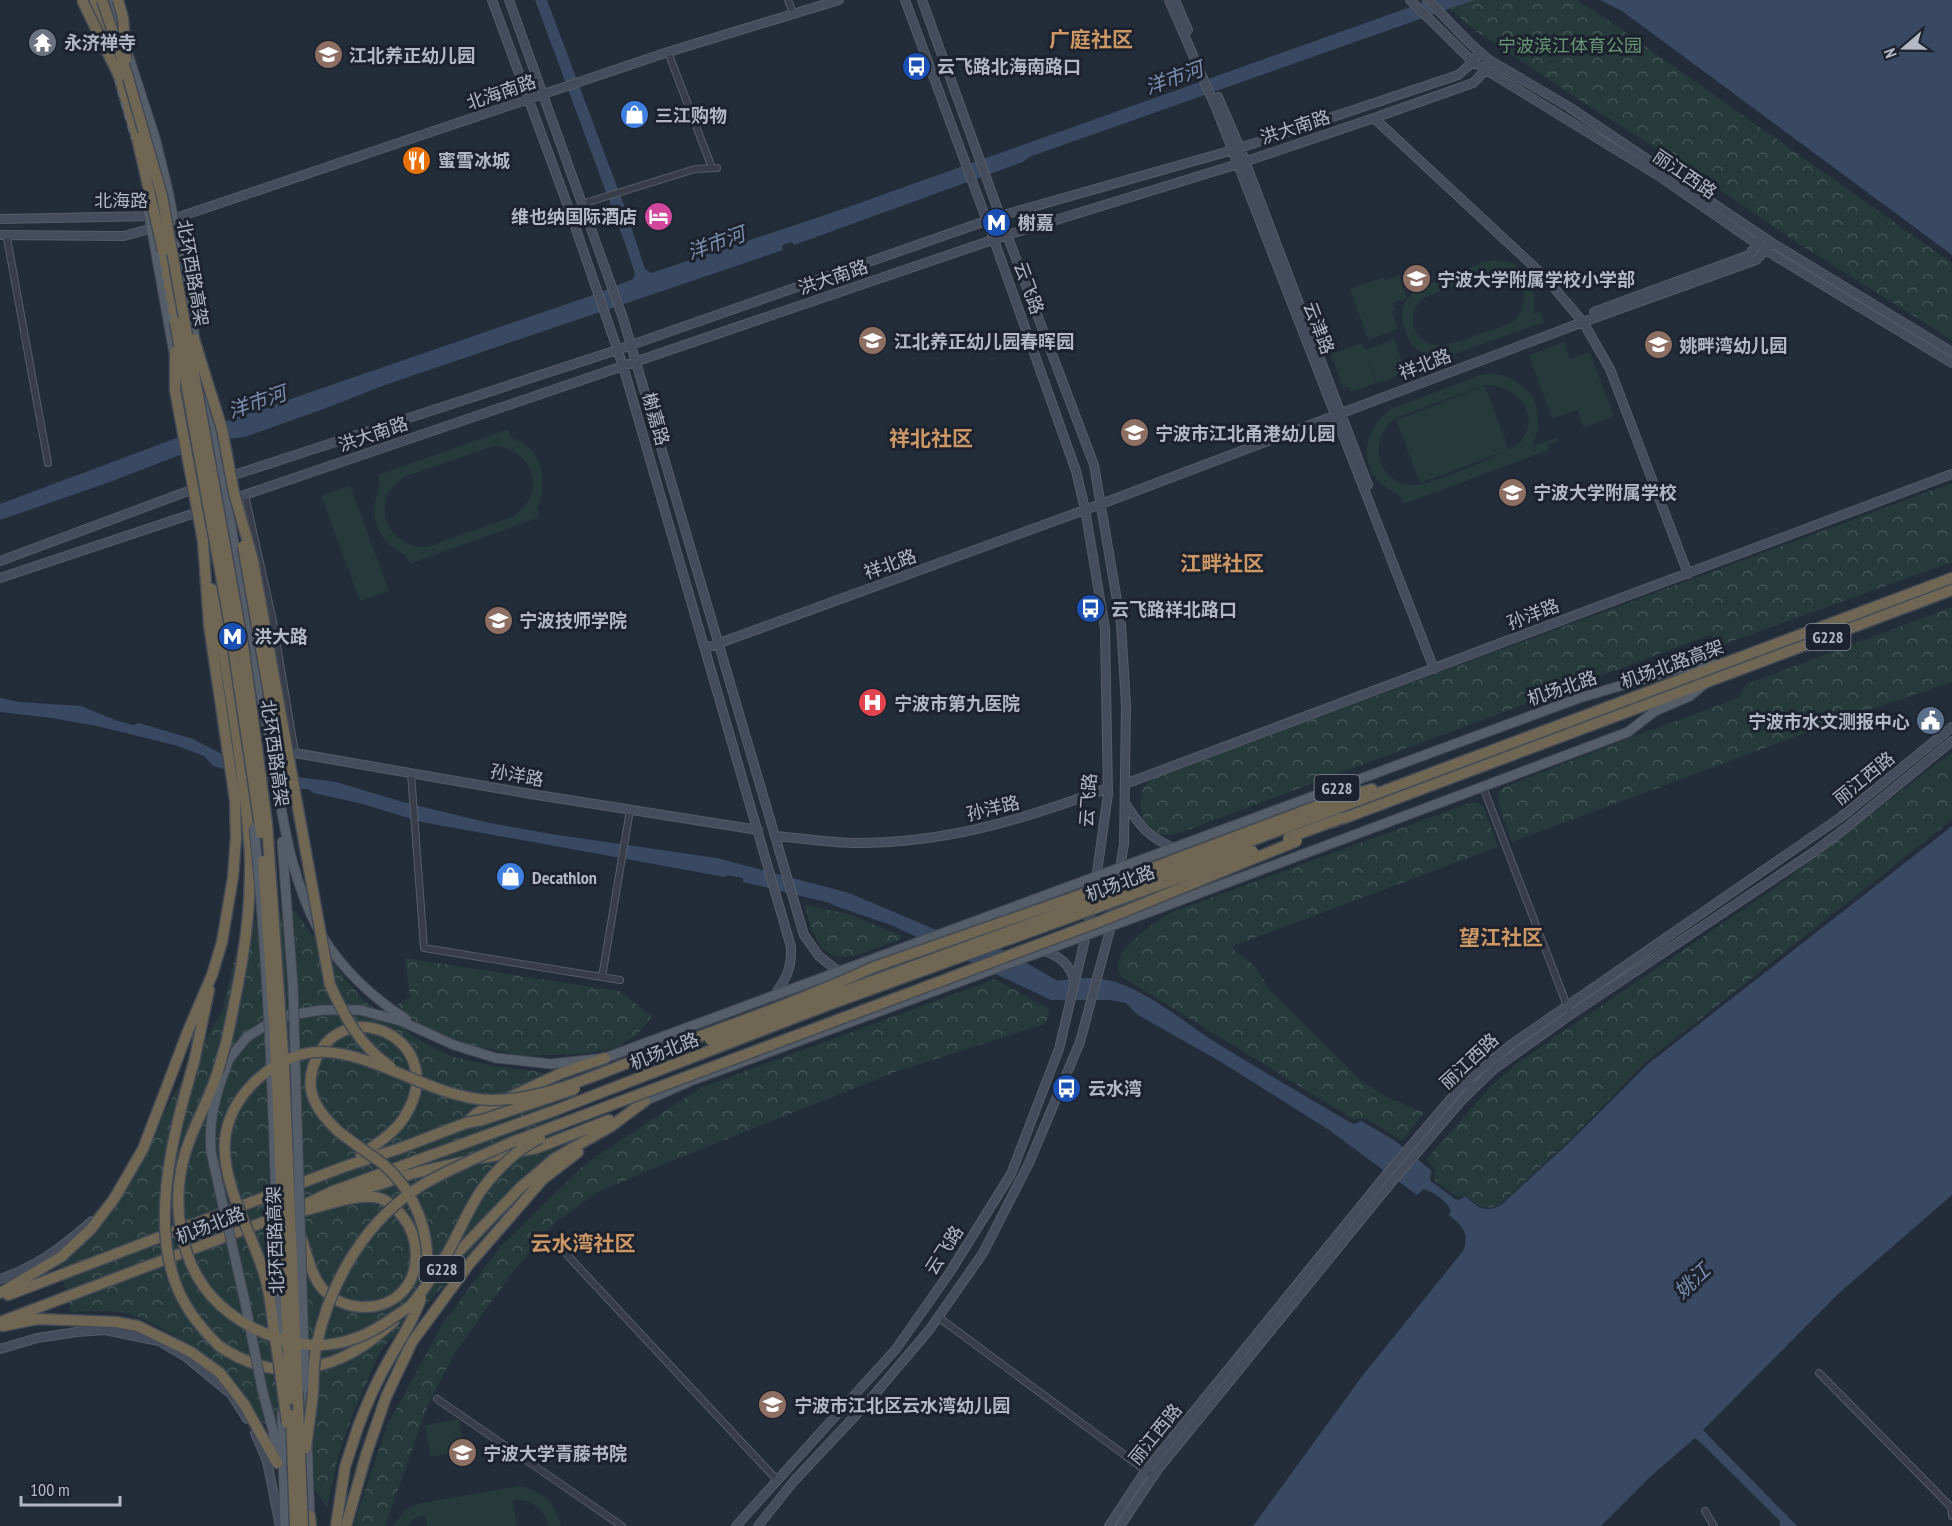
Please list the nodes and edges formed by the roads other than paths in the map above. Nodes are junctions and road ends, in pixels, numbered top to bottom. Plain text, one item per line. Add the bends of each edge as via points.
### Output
1 (82, 0) edge
2 (89, 0) edge
3 (94, 0) edge
4 (102, 0) edge
5 (109, 0) edge
6 (118, 0) edge
7 (492, 0) edge
8 (509, 0) edge
9 (788, 0) edge
10 (839, 0) edge
11 (905, 0) edge
12 (922, 0) edge
13 (1169, 0) edge
14 (1175, 0) edge
15 (1410, 0) edge
16 (1427, 0) edge
17 (793, 13) junction
18 (668, 52) junction
19 (1479, 53) junction
20 (1491, 61) junction
21 (1199, 62) junction
22 (1473, 63) junction
23 (1486, 70) junction
24 (123, 75) junction
25 (547, 93) junction
26 (528, 100) junction
27 (1374, 118) junction
28 (1236, 149) junction
29 (1241, 163) junction
30 (585, 203) junction
31 (149, 216) junction
32 (1000, 216) junction
33 (174, 218) junction
34 (0, 219) edge
35 (987, 221) junction
36 (152, 229) junction
37 (1007, 235) junction
38 (3, 236) edge
39 (994, 240) junction
40 (1760, 240) junction
41 (1770, 247) junction
42 (182, 299) junction
43 (1582, 320) junction
44 (175, 322) junction
45 (631, 345) junction
46 (617, 350) junction
47 (1952, 352) edge
48 (637, 362) junction
49 (1952, 363) edge
50 (623, 366) junction
51 (1338, 412) junction
52 (48, 463) dead end
53 (1952, 474) edge
54 (222, 479) junction
55 (200, 487) junction
56 (235, 497) junction
57 (1100, 501) junction
58 (1085, 509) junction
59 (204, 510) junction
60 (203, 541) junction
61 (0, 561) edge
62 (1688, 574) junction
63 (0, 578) edge
64 (1952, 578) edge
65 (1952, 590) edge
66 (719, 644) junction
67 (706, 648) junction
68 (1723, 663) junction
69 (1436, 668) junction
70 (1704, 684) junction
71 (1952, 727) edge
72 (1952, 741) edge
73 (295, 753) junction
74 (274, 764) junction
75 (411, 773) junction
76 (1125, 784) junction
77 (1483, 787) junction
78 (1108, 788) junction
79 (1125, 802) junction
80 (279, 803) junction
81 (1338, 808) junction
82 (630, 810) junction
83 (758, 830) junction
84 (775, 836) junction
85 (1174, 848) junction
86 (1120, 868) junction
87 (1097, 877) junction
88 (1111, 926) junction
89 (1086, 935) junction
90 (1043, 951) junction
91 (839, 972) junction
92 (212, 975) junction
93 (602, 977) junction
94 (620, 980) dead end
95 (1075, 982) junction
96 (774, 996) junction
97 (1569, 1010) junction
98 (425, 1032) junction
99 (605, 1058) junction
100 (406, 1077) junction
101 (645, 1101) junction
102 (584, 1116) junction
103 (466, 1123) junction
104 (610, 1127) junction
105 (1412, 1151) junction
106 (346, 1166) junction
107 (104, 1212) junction
108 (285, 1215) junction
109 (301, 1238) junction
110 (555, 1242) dead end
111 (0, 1279) edge
112 (0, 1295) edge
113 (938, 1317) junction
114 (0, 1322) edge
115 (0, 1327) edge
116 (0, 1349) edge
117 (1819, 1373) dead end
118 (437, 1399) dead end
119 (277, 1463) junction
120 (1146, 1470) junction
121 (302, 1475) junction
122 (1154, 1477) junction
123 (777, 1480) junction
124 (293, 1484) junction
125 (339, 1501) junction
126 (1705, 1511) dead end
127 (1952, 1516) edge
128 (308, 1524) edge
129 (283, 1526) edge
130 (295, 1526) edge
131 (336, 1526) edge
132 (345, 1526) edge
133 (622, 1526) edge
134 (736, 1526) edge
135 (758, 1526) edge
136 (1109, 1526) edge
137 (1120, 1526) edge
138 (1714, 1526) edge

1 - 24 highway, bridge
2 - 31 main road via 113,71
3 - 24 highway, 北环西路高架, bridge
4 - 24 highway, 北环西路高架, bridge
5 - 33 main road via 156,141
6 - 24 highway, bridge via 123,18
7 - 26 main road, 榭嘉路
8 - 25 main road, 榭嘉路
9 - 17 street
10 - 17 main road, 北海南路
11 - 35 main road, 云飞路
12 - 32 main road, 云飞路
13 - 21 main road, 云津路
14 - 21 main road, 云津路
15 - 22 main road, 丽江西路
16 - 19 main road, 丽江西路
17 - 18 main road, 北海南路
18 - 25 main road, 北海南路
18 - 30 street via 714,168 694,169
19 - 20 main road, 丽江西路
19 - 22 main road, 洪大南路
20 - 23 main road, 洪大南路
20 - 40 main road, 丽江西路 via 1569,107
21 - 28 main road, 云津路
22 - 23 main road, 丽江西路
22 - 28 main road, 洪大南路 via 1458,75
23 - 27 main road, 洪大南路 via 1473,83
23 - 40 main road, 丽江西路
24 - 42 highway, 北环西路高架, bridge via 162,196
24 - 44 highway, 北环西路高架, bridge
25 - 26 main road, 北海南路
25 - 30 main road, 榭嘉路
26 - 33 main road, 北海南路
26 - 46 main road, 榭嘉路
27 - 29 main road, 洪大南路
27 - 43 main road via 1544,276
28 - 29 main road, 云津路
28 - 32 main road, 洪大南路
29 - 37 main road, 洪大南路
29 - 51 main road, 云津路
30 - 45 main road, 榭嘉路
31 - 33 main road, 北海路
31 - 34 main road, 北海路
31 - 36 main road
32 - 35 main road, 洪大南路
32 - 37 main road, 云飞路
33 - 36 main road, 北海路
33 - 54 main road
35 - 39 main road, 云飞路
35 - 45 main road, 洪大南路
36 - 38 main road, 北海路 via 124,236
36 - 55 main road
37 - 39 main road, 洪大南路
37 - 57 main road, 云飞路 via 1094,465
38 - 52 street
39 - 48 main road, 洪大南路
39 - 58 main road, 云飞路 via 1076,471
40 - 41 main road, 丽江西路
40 - 43 main road, 祥北路 via 1749,255
41 - 43 main road, 祥北路 via 1756,260
41 - 47 main road, 丽江西路
41 - 49 main road, 丽江西路
42 - 56 highway, bridge via 222,429
42 - 121 highway, 北环西路高架, bridge via 244,651 267,825 285,1066
43 - 51 main road, 祥北路
43 - 62 main road via 1610,369
44 - 60 highway, bridge via 175,390
44 - 124 highway, 北环西路高架, bridge via 229,620 260,826 274,1039
45 - 46 main road, 洪大南路
45 - 48 main road, 榭嘉路
46 - 50 main road, 榭嘉路
46 - 54 main road, 洪大南路
48 - 50 main road, 洪大南路
48 - 66 main road, 榭嘉路
50 - 56 main road, 洪大南路
50 - 67 main road, 榭嘉路
51 - 57 main road, 祥北路
51 - 69 main road, 云津路
53 - 62 main road, 孙洋路
54 - 55 main road, 洪大南路
54 - 56 main road
55 - 59 main road
55 - 61 main road, 洪大南路
56 - 59 main road, 洪大南路
56 - 73 street via 273,621
56 - 74 main road
56 - 74 highway, bridge via 269,694
56 - 100 highway, bridge via 253,560 330,985 364,1045
57 - 58 main road, 祥北路
57 - 76 main road, 云飞路 via 1121,624
58 - 66 main road, 祥北路
58 - 78 main road, 云飞路 via 1105,629
59 - 63 main road, 洪大南路
59 - 129 main road, bridge via 240,719 258,871 268,1029
60 - 92 highway via 209,625 236,800 233,878
60 - 102 highway, bridge via 238,748 250,871 248,928 239,984 214,1082 185,1154 180,1189 178,1214 182,1236 201,1283 228,1312 256,1330 293,1342 329,1345 377,1330 411,1305 447,1254 482,1189 500,1168 530,1143
62 - 69 main road, 孙洋路
64 - 68 highway, 机场北路高架 / G228
65 - 70 highway, 机场北路高架 / G228
66 - 67 main road, 祥北路
66 - 84 main road, 榭嘉路
67 - 83 main road, 榭嘉路
68 - 81 highway, 机场北路高架 / G228
68 - 85 main road, 机场北路 / G228 via 1681,668 1580,698
69 - 76 main road, 孙洋路
70 - 77 main road, 机场北路 / G228 via 1690,696 1655,711 1628,732
70 - 81 highway, 机场北路高架 / G228
71 - 97 main road, 丽江西路 via 1841,818
72 - 97 main road, 丽江西路 via 1814,852
73 - 74 main road
73 - 75 main road, 孙洋路
74 - 80 main road
75 - 82 main road, 孙洋路
75 - 93 street via 424,948
76 - 79 main road, 云飞路
77 - 88 main road, 机场北路 / G228
77 - 97 street
78 - 84 main road, 孙洋路 via 997,826 924,839 856,843
78 - 87 main road, 云飞路
79 - 85 main road via 1142,829
79 - 86 main road, 云飞路
80 - 98 main road via 298,884 323,937 369,991
80 - 109 main road, bridge via 292,986
81 - 100 highway, bridge via 874,967 567,1085 517,1099 489,1100 462,1097
81 - 102 highway, bridge via 1297,841 1101,921
81 - 103 highway, 机场北路, bridge via 556,1096
81 - 108 highway, 机场北路, bridge via 1137,895 828,1005 331,1192
82 - 83 main road, 孙洋路
82 - 93 street
83 - 96 main road, 榭嘉路 via 791,947 792,961
84 - 91 main road, 榭嘉路 via 804,935 819,956
85 - 86 main road, 机场北路 / G228
86 - 87 main road, 机场北路 / G228
86 - 88 main road, 云飞路
87 - 89 main road, 云飞路
87 - 91 main road, 机场北路 / G228
88 - 89 main road, 机场北路 / G228
88 - 113 main road, 云飞路 via 1080,1042 1029,1162 982,1253
89 - 90 main road, 机场北路 / G228
89 - 95 main road, 云飞路
90 - 95 main road via 1066,963
90 - 101 main road, 机场北路 / G228
91 - 96 main road, 机场北路 / G228
92 - 104 highway, G228, bridge via 206,1013 177,1119 165,1224 173,1275 186,1306 219,1346 247,1362 295,1370 349,1356 398,1317 521,1187 555,1158
92 - 107 highway via 143,1149
93 - 94 street
95 - 123 main road, 云飞路 via 1059,1049 1011,1173 956,1263 896,1349
96 - 99 main road, 机场北路 / G228
97 - 105 main road, 丽江西路 via 1512,1044 1466,1081
98 - 99 main road, G228 via 496,1058 551,1064
98 - 119 main road, G228, bridge via 360,1010 322,1010 279,1017 247,1037 229,1059 213,1103 212,1152
99 - 103 highway via 559,1074 477,1113
100 - 124 highway, bridge via 345,1054 312,1052 288,1058 262,1075 231,1115 225,1140 226,1158 231,1185 265,1277
101 - 104 highway, G228
101 - 108 highway via 603,1124 537,1148 414,1173
102 - 121 highway, bridge via 510,1143 422,1185 370,1231 326,1307 316,1346
103 - 106 highway, 机场北路, bridge
104 - 132 highway, G228 via 543,1179 470,1263 412,1342 379,1417
105 - 120 main road, 丽江西路 via 1386,1175
105 - 122 main road, 丽江西路 via 1390,1184
106 - 112 highway, 机场北路
106 - 125 highway, bridge via 397,1128 412,1104 417,1074 412,1056 393,1035 378,1030 350,1028 334,1034 316,1056 311,1072 312,1099 323,1117 338,1131 384,1165 402,1185 414,1204 429,1256 420,1301 358,1427
107 - 111 main road via 54,1254
107 - 112 highway via 61,1257
108 - 109 highway, bridge via 354,1198 375,1197 398,1210 411,1229 416,1245 415,1262 404,1290 387,1302 359,1308 332,1299 321,1287
108 - 114 highway, 机场北路
109 - 128 main road, bridge
110 - 123 street
113 - 120 street
113 - 135 main road, 云飞路
115 - 119 highway via 38,1319 138,1326 190,1352 219,1373 244,1404
116 - 129 main road via 37,1338 105,1330 159,1341 177,1352 232,1395 253,1428 267,1461
117 - 127 street via 1951,1508
118 - 133 street
119 - 129 main road, G228
120 - 122 street
120 - 136 main road, 丽江西路
121 - 128 highway, 北环西路高架, bridge
122 - 137 main road, 丽江西路
123 - 134 main road, 云飞路
124 - 130 highway, 北环西路高架, bridge
125 - 131 highway
125 - 132 highway
126 - 138 street

